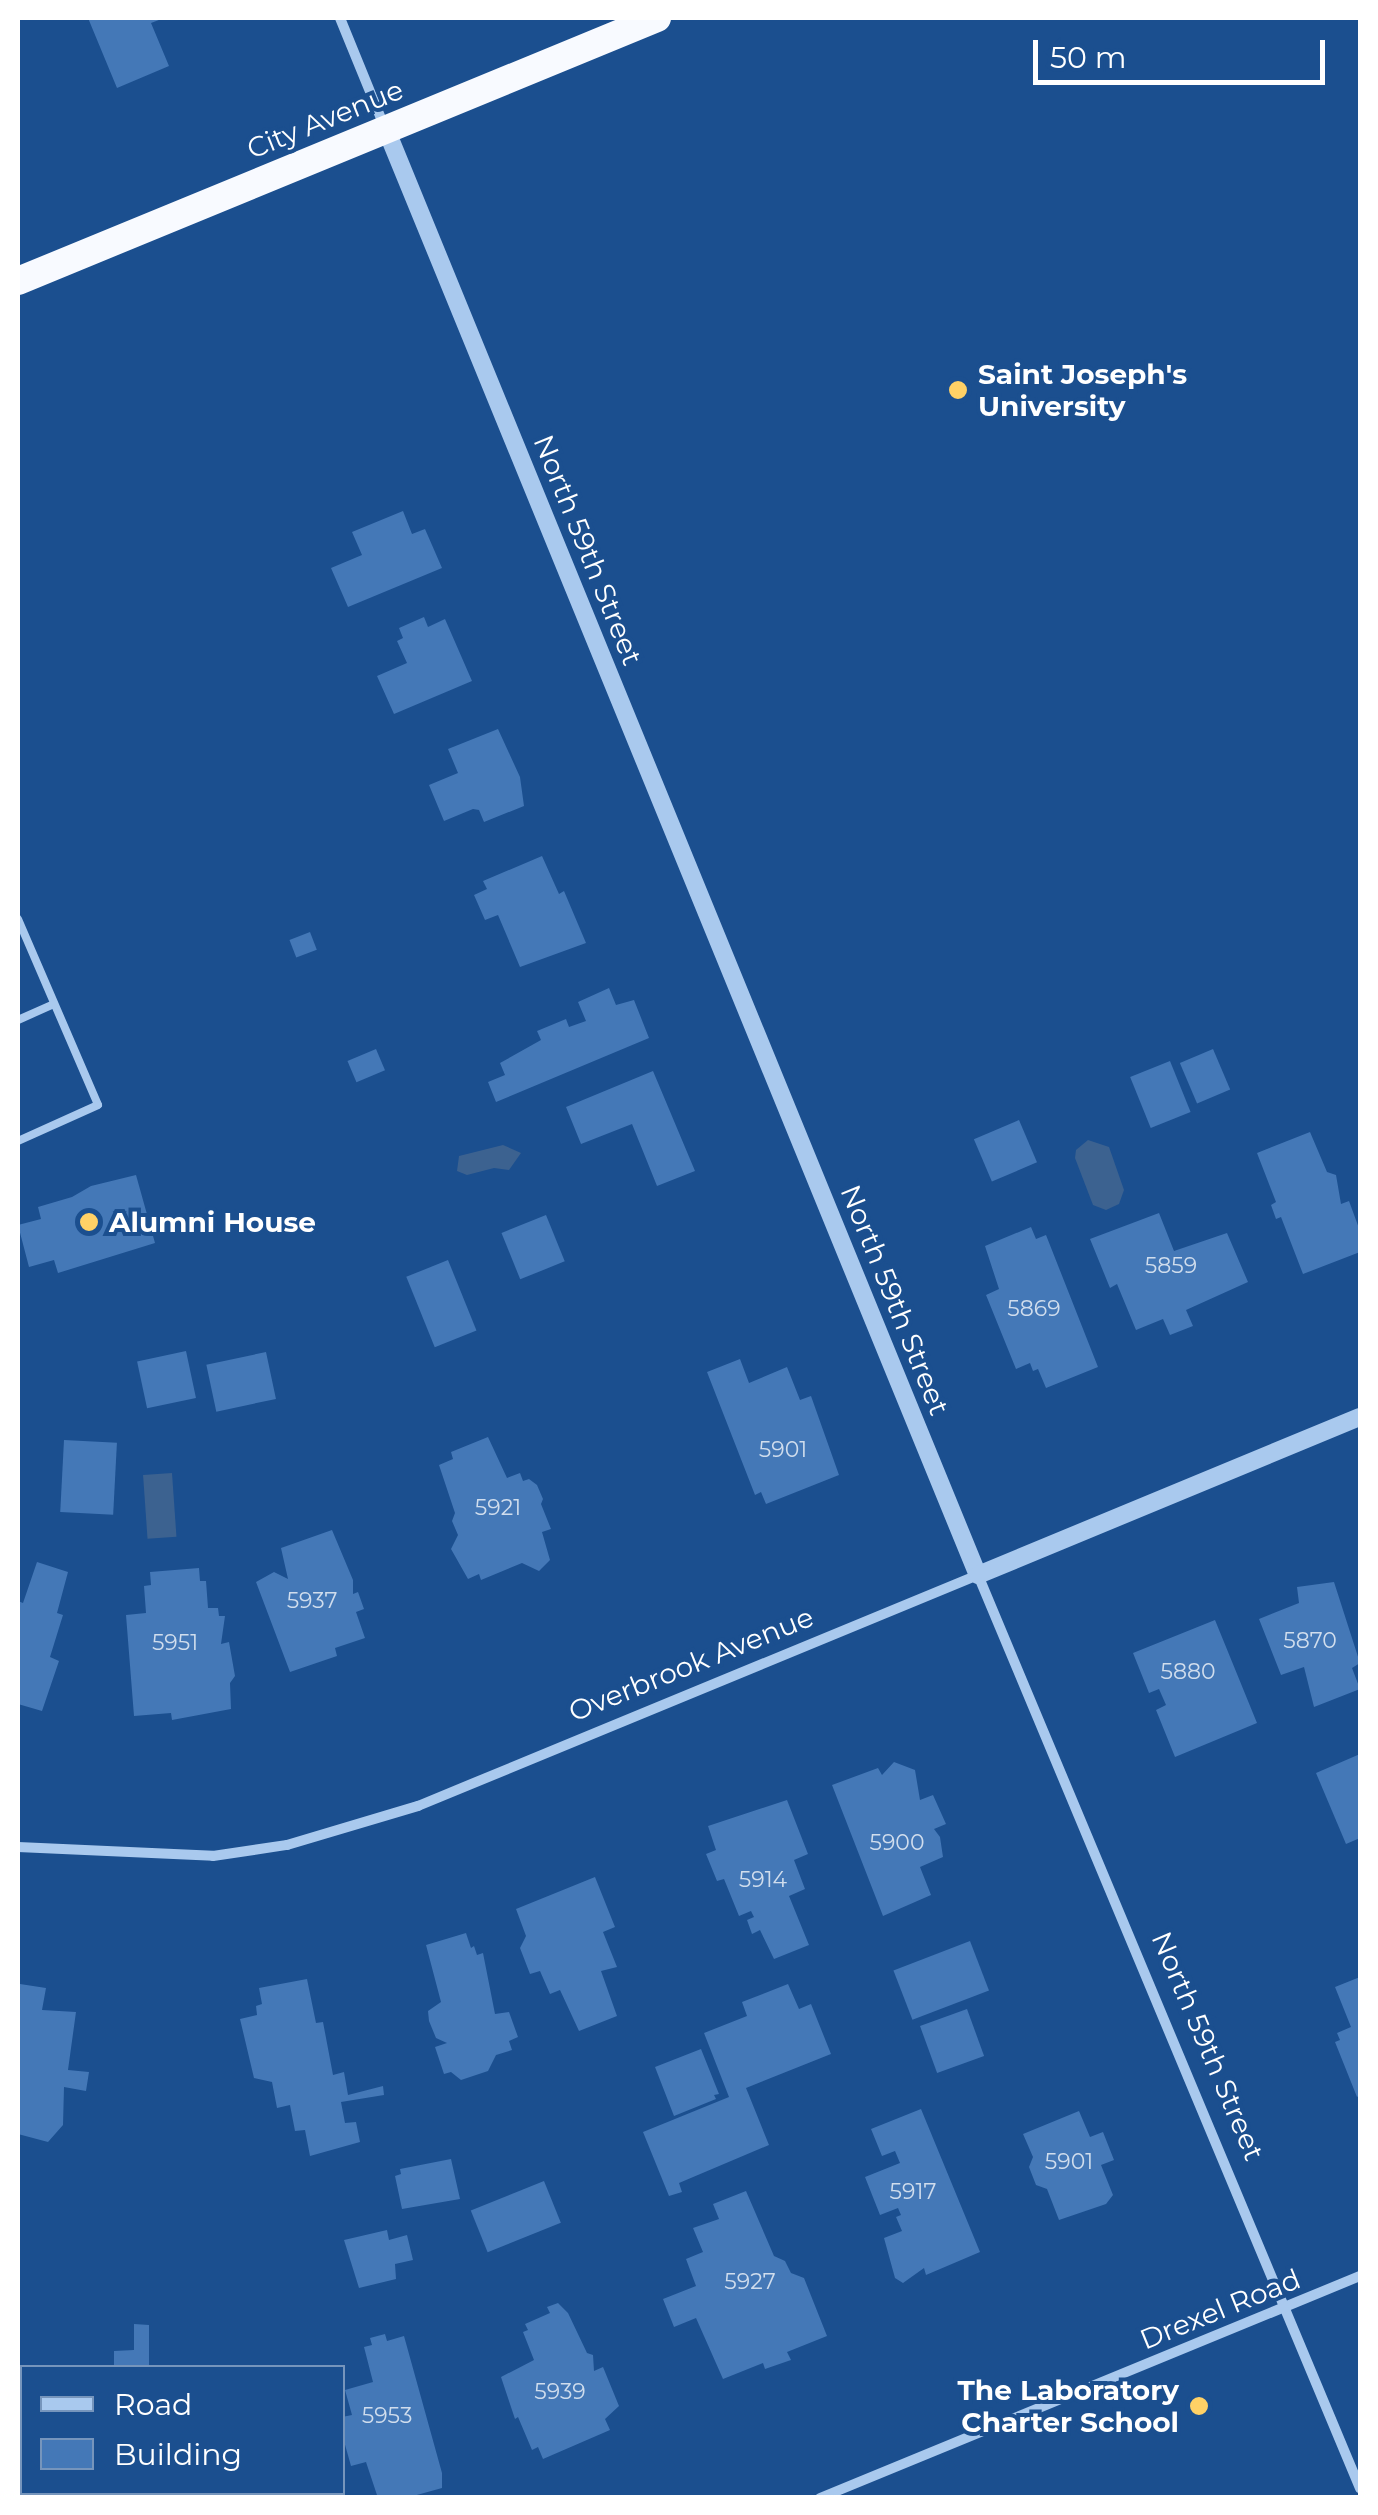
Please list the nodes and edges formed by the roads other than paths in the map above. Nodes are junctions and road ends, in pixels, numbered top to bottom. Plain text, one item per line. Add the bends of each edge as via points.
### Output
1 (340, 18) edge
2 (657, 18) edge
3 (386, 129) junction
4 (18, 281) edge
5 (18, 919) edge
6 (54, 1004) junction
7 (18, 1020) edge
8 (18, 1140) edge
9 (1360, 1417) edge
10 (978, 1576) junction
11 (18, 1847) edge
12 (1360, 2276) edge
13 (1288, 2306) junction
14 (1360, 2488) edge
15 (820, 2498) edge

1 - 3 street
2 - 3 highway, City Avenue
3 - 4 highway, City Avenue
3 - 10 street, North 59th Street
5 - 6 lane
6 - 7 lane
6 - 8 lane via 98,1105
9 - 10 street, Overbrook Avenue
10 - 11 street, Overbrook Avenue via 418,1806 286,1845 212,1856
10 - 13 street, North 59th Street
12 - 13 street, Drexel Road
13 - 14 street, North 59th Street
13 - 15 street, Drexel Road

